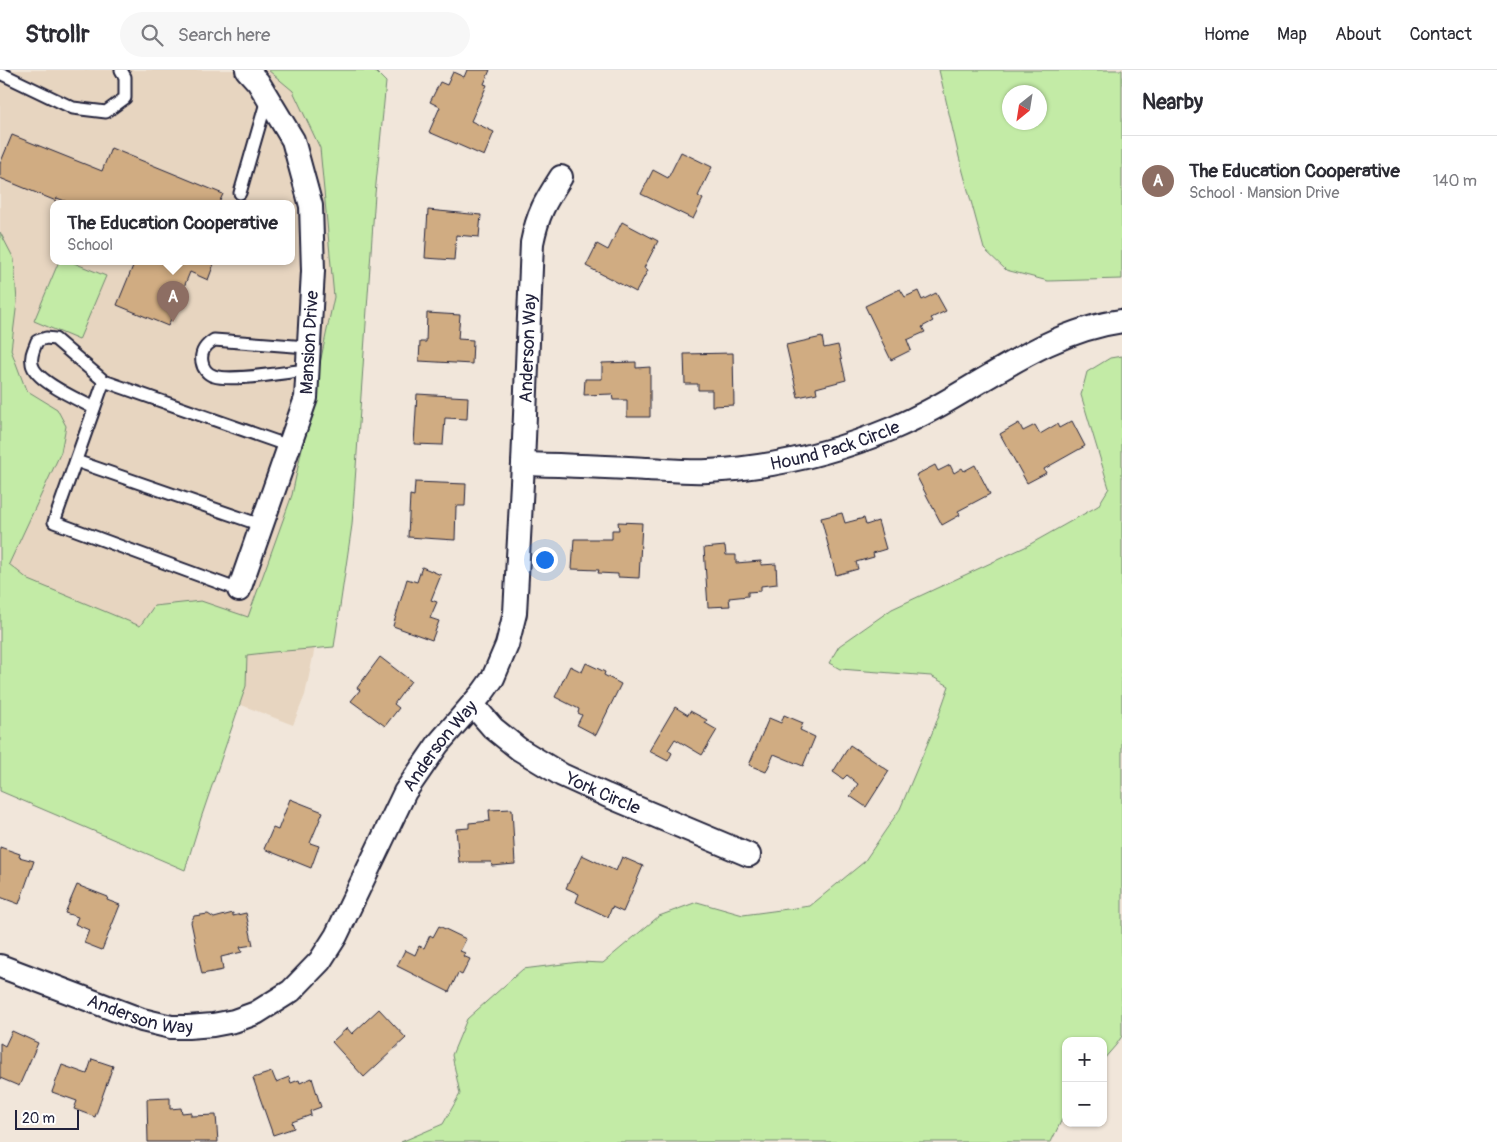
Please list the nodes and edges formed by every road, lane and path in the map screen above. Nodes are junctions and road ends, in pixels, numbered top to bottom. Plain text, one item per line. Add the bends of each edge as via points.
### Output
1 (121, 70) edge
2 (247, 70) edge
3 (0, 73) edge
4 (267, 97) junction
5 (561, 177) dead end
6 (240, 193) dead end
7 (1122, 320) edge
8 (308, 347) junction
9 (307, 370) junction
10 (104, 381) junction
11 (94, 408) junction
12 (289, 446) junction
13 (76, 462) junction
14 (523, 464) junction
15 (261, 525) junction
16 (238, 590) joint
17 (473, 705) junction
18 (749, 855) dead end
19 (0, 966) edge

1 - 3 lane via 125,77 124,98 106,112 73,108
2 - 4 street, Mansion Drive
4 - 6 lane
4 - 8 street, Mansion Drive via 293,140 310,206 312,271
5 - 14 street, Anderson Way via 541,209 532,243
7 - 14 street, Hound Pack Circle via 1069,334 1044,345 936,408 893,429 848,446 802,458 755,467 707,471
8 - 9 street, Mansion Drive
8 - 9 lane via 214,340 205,346 201,355 207,372 227,378
9 - 12 street, Mansion Drive via 306,398
10 - 11 lane
10 - 11 lane via 55,339 37,342 32,355 32,366 36,371 46,382
10 - 12 lane
11 - 13 lane
12 - 15 street, Mansion Drive
13 - 15 lane
13 - 16 lane via 54,522
14 - 17 street, Anderson Way via 515,613 507,645 493,678
15 - 16 street, Mansion Drive
17 - 18 street, York Circle via 493,728 519,749 562,775
17 - 19 street, Anderson Way via 438,744 405,792 336,936 320,962 291,991 256,1013 213,1025 171,1027 142,1020

